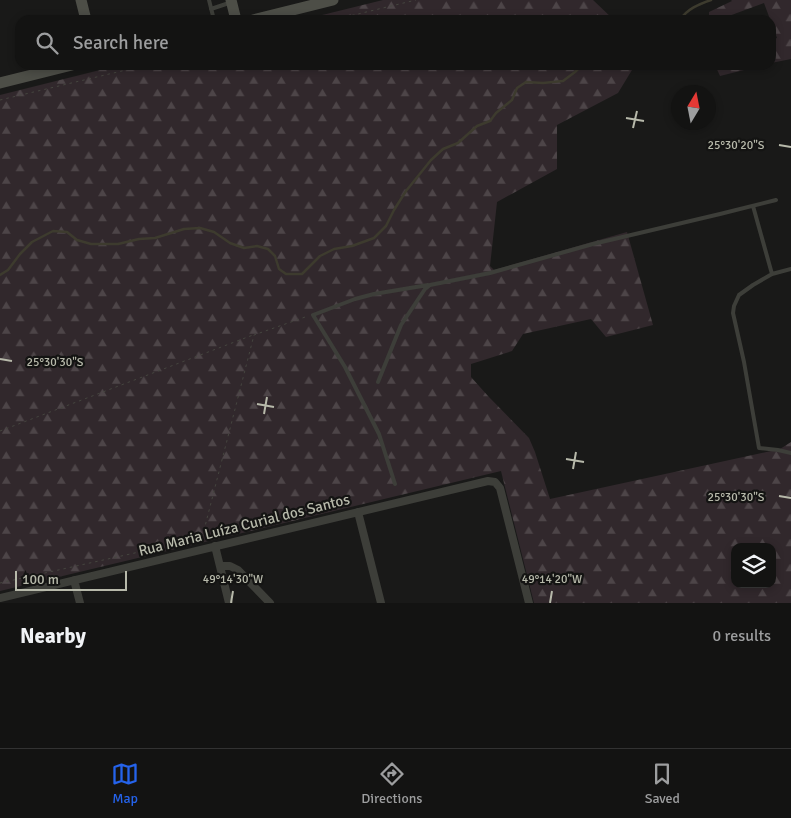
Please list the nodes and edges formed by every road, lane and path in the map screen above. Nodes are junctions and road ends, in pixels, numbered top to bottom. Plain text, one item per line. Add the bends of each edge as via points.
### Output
1 (81, 0) edge
2 (416, 0) edge
3 (231, 1) edge
4 (327, 1) edge
5 (209, 5) edge
6 (85, 15) edge
7 (235, 15) edge
8 (272, 15) edge
9 (354, 15) edge
10 (52, 70) edge
11 (126, 70) edge
12 (0, 83) edge
13 (0, 100) edge
14 (776, 200) dead end
15 (753, 206) junction
16 (791, 269) edge
17 (772, 274) junction
18 (430, 285) junction
19 (313, 314) junction
20 (254, 335) junction
21 (378, 382) dead end
22 (0, 431) edge
23 (791, 453) edge
24 (395, 484) dead end
25 (358, 512) junction
26 (215, 546) junction
27 (220, 566) junction
28 (74, 580) junction
29 (0, 584) edge
30 (0, 598) edge
31 (80, 603) edge
32 (229, 603) edge
33 (270, 603) edge
34 (381, 603) edge
35 (529, 603) edge

1 - 6 main road
2 - 9 path
3 - 5 lane
3 - 7 main road
4 - 8 main road
10 - 12 main road
11 - 13 path
14 - 15 lane
15 - 17 lane
15 - 18 lane via 593,244 490,274
16 - 17 lane
17 - 23 lane via 739,295 733,313 758,448
18 - 19 lane via 374,294
18 - 21 lane via 401,325
19 - 20 path
19 - 24 lane via 379,434
20 - 22 path
20 - 29 path via 202,538
25 - 26 street, Rua Maria Luíza Curial dos Santos
25 - 34 street
25 - 35 street, Rua Maria Luíza Curial dos Santos via 485,481 495,482 500,488
26 - 27 street
26 - 28 street, Rua Maria Luíza Curial dos Santos
27 - 32 street
27 - 33 street via 238,570
28 - 30 street, Rua Maria Luíza Curial dos Santos
28 - 31 street

